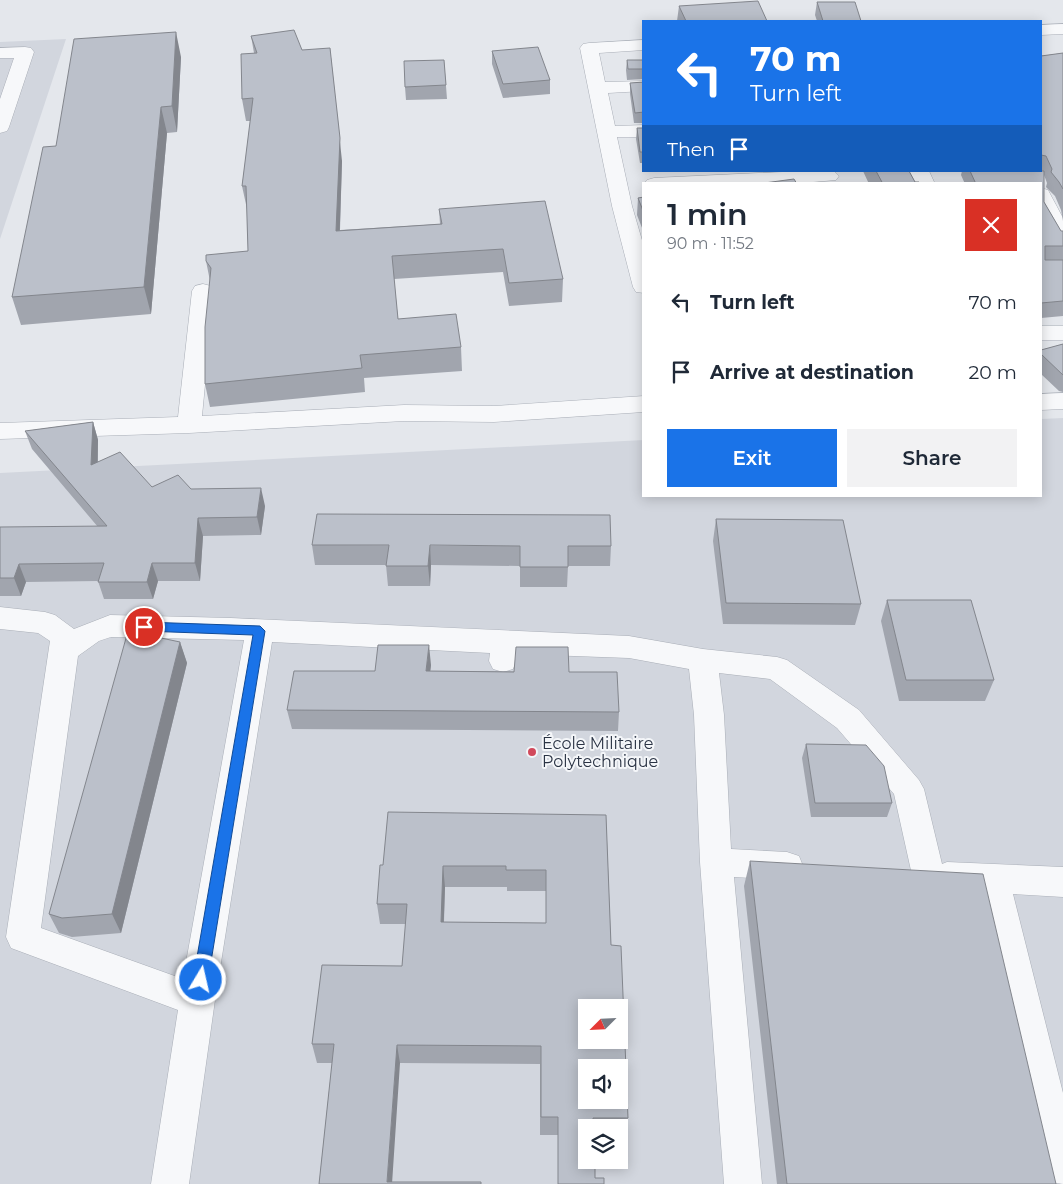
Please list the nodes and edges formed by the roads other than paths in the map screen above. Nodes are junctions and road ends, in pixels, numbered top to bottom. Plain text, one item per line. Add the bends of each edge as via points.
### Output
1 (1063, 29) edge
2 (1042, 30) edge
3 (642, 45) edge
4 (0, 52) edge
5 (642, 86) edge
6 (597, 88) junction
7 (0, 127) edge
8 (642, 131) edge
9 (606, 132) junction
10 (828, 176) dead end
11 (792, 181) edge
12 (746, 182) edge
13 (642, 184) edge
14 (618, 185) junction
15 (1042, 199) edge
16 (1063, 240) edge
17 (642, 279) edge
18 (203, 291) dead end
19 (1042, 333) edge
20 (1063, 333) edge
21 (1063, 401) edge
22 (1042, 402) edge
23 (642, 404) edge
24 (189, 425) junction
25 (0, 431) edge
26 (0, 618) edge
27 (260, 631) junction
28 (64, 651) junction
29 (703, 660) junction
30 (716, 862) junction
31 (812, 868) edge
32 (993, 880) junction
33 (1063, 882) edge
34 (197, 1000) junction
35 (1063, 1168) edge
36 (170, 1184) edge
37 (742, 1184) edge

1 - 2 street
3 - 6 street via 588,48
4 - 7 street via 25,52
5 - 6 street
6 - 9 street
8 - 9 street
9 - 14 street
10 - 11 street
11 - 12 street
13 - 14 street
14 - 17 street
15 - 16 street
18 - 24 street
19 - 20 street
21 - 22 street
23 - 24 street via 494,414 404,414
24 - 25 street
26 - 28 street via 45,623 65,637
27 - 28 street via 110,626 89,633
27 - 29 street via 505,652 628,646
27 - 34 street
28 - 34 street via 23,937
29 - 30 street
29 - 32 street via 777,668 848,719 908,789 914,874
30 - 31 street
30 - 37 street
32 - 33 street
32 - 35 street
34 - 36 street

